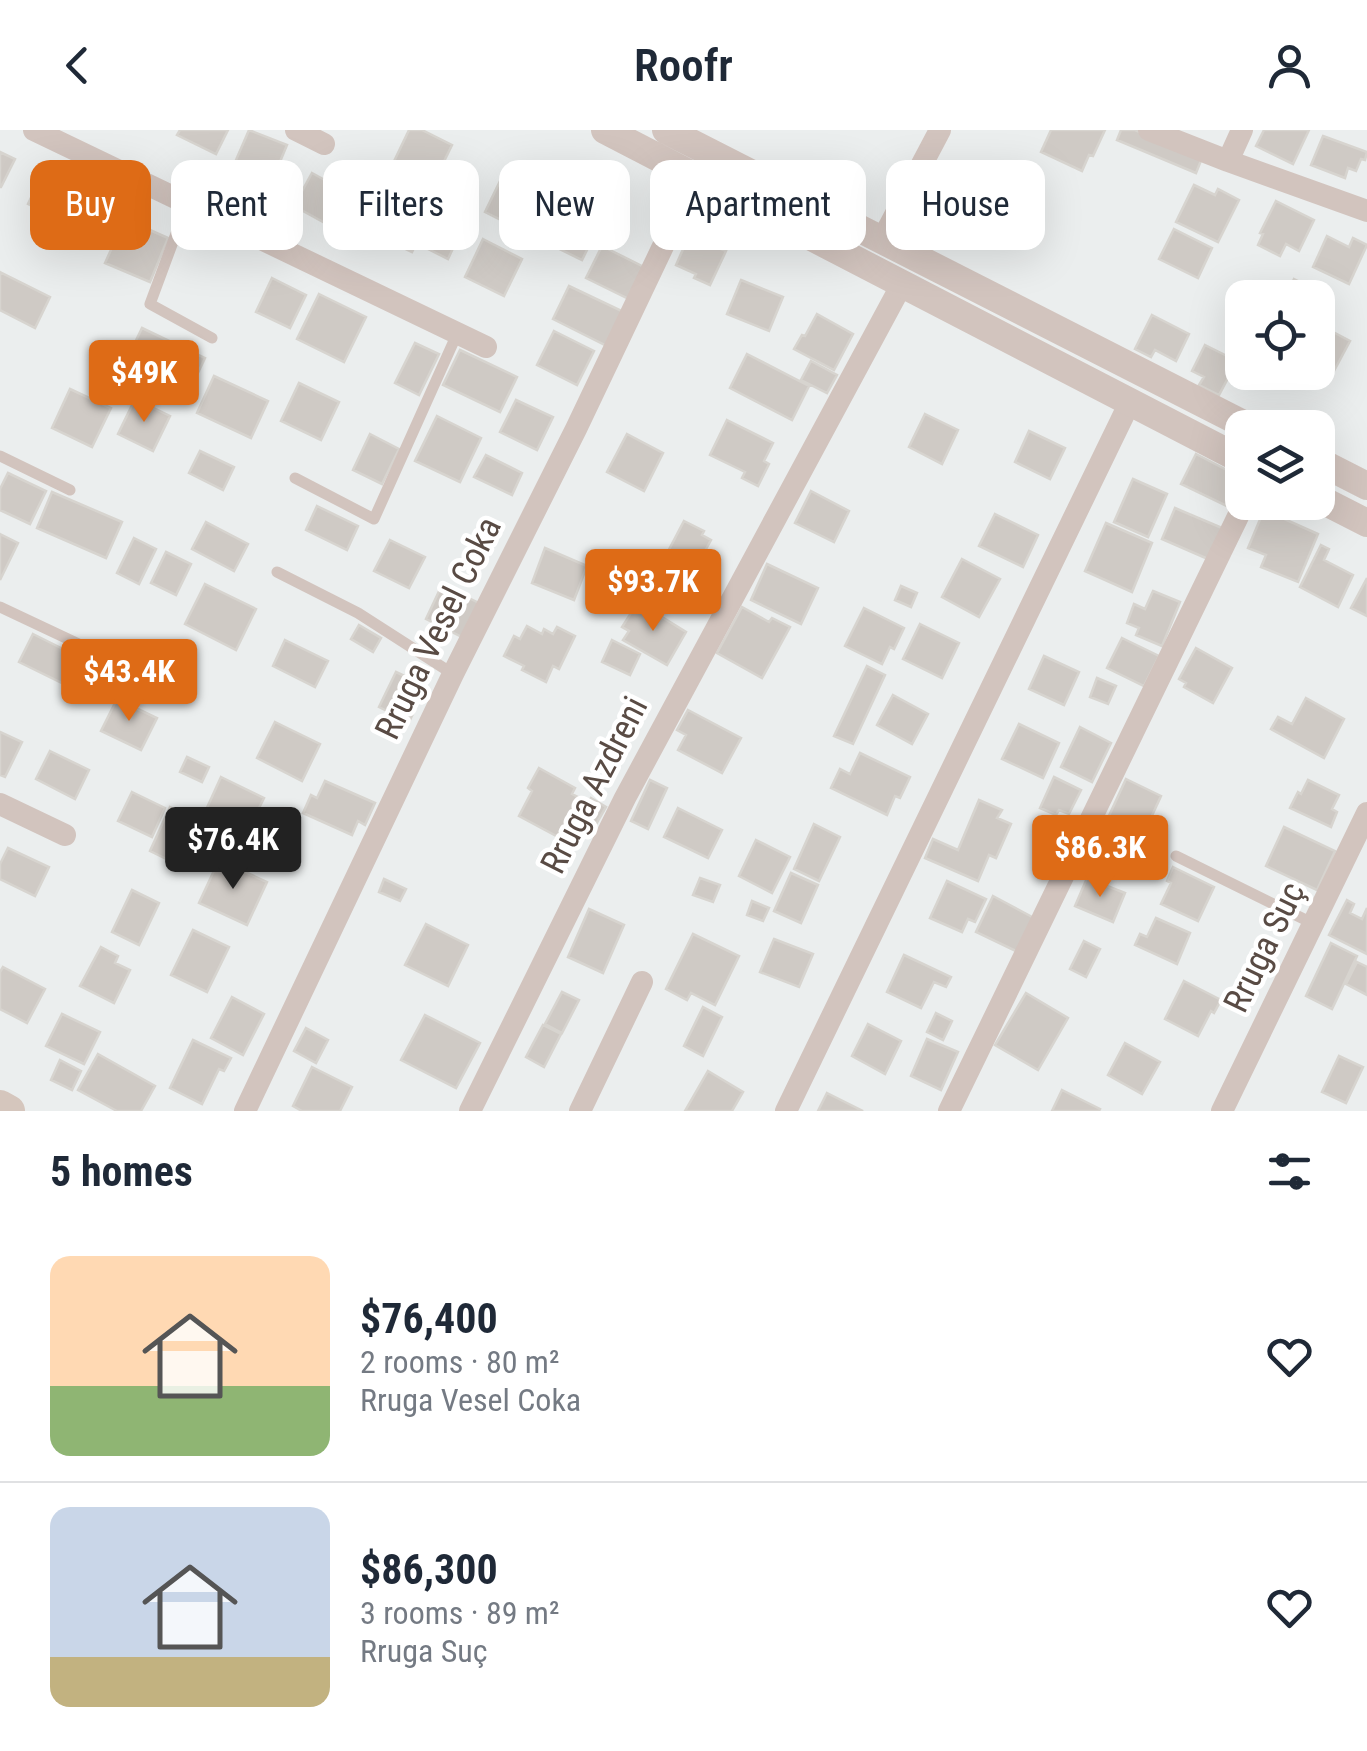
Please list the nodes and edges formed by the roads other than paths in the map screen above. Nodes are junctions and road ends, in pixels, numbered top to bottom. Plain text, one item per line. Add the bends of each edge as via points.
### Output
1 (34, 130) edge
2 (296, 130) edge
3 (605, 130) edge
4 (666, 130) edge
5 (940, 130) edge
6 (1148, 130) edge
7 (1242, 130) edge
8 (324, 144) dead end
9 (663, 160) edge
10 (1228, 161) junction
11 (171, 196) edge
12 (1367, 211) edge
13 (882, 240) junction
14 (171, 247) edge
15 (283, 250) edge
16 (661, 250) edge
17 (837, 250) edge
18 (902, 284) junction
19 (458, 334) junction
20 (212, 338) dead end
21 (486, 348) dead end
22 (1130, 402) junction
23 (1225, 415) edge
24 (1225, 451) edge
25 (0, 456) edge
26 (1335, 470) edge
27 (295, 478) dead end
28 (1367, 486) edge
29 (70, 490) dead end
30 (1335, 507) edge
31 (1236, 520) edge
32 (1367, 523) edge
33 (277, 572) dead end
34 (0, 606) edge
35 (120, 664) dead end
36 (453, 674) junction
37 (0, 804) edge
38 (1367, 814) edge
39 (65, 835) dead end
40 (1176, 856) dead end
41 (1314, 924) junction
42 (642, 982) dead end
43 (0, 1106) edge
44 (9, 1111) edge
45 (245, 1111) edge
46 (470, 1111) edge
47 (580, 1111) edge
48 (786, 1111) edge
49 (949, 1111) edge
50 (1222, 1111) edge

1 - 11 street
2 - 8 street
3 - 9 street
4 - 13 street
5 - 13 street
6 - 10 street
7 - 10 street
10 - 12 street
13 - 23 street
14 - 20 lane via 150,304
15 - 19 street
16 - 36 street, Rruga Vesel Coka
17 - 18 street
18 - 22 street
18 - 46 street, Rruga Azdreni via 625,798
19 - 21 street
19 - 27 lane via 374,520
22 - 24 street
22 - 48 street
25 - 29 lane
26 - 28 street
30 - 32 street
31 - 49 street
33 - 36 lane via 358,613
34 - 35 lane
36 - 45 street, Rruga Vesel Coka
37 - 39 street
38 - 41 street, Rruga Suç
40 - 41 lane
41 - 50 street, Rruga Suç
42 - 47 street
43 - 44 main road

